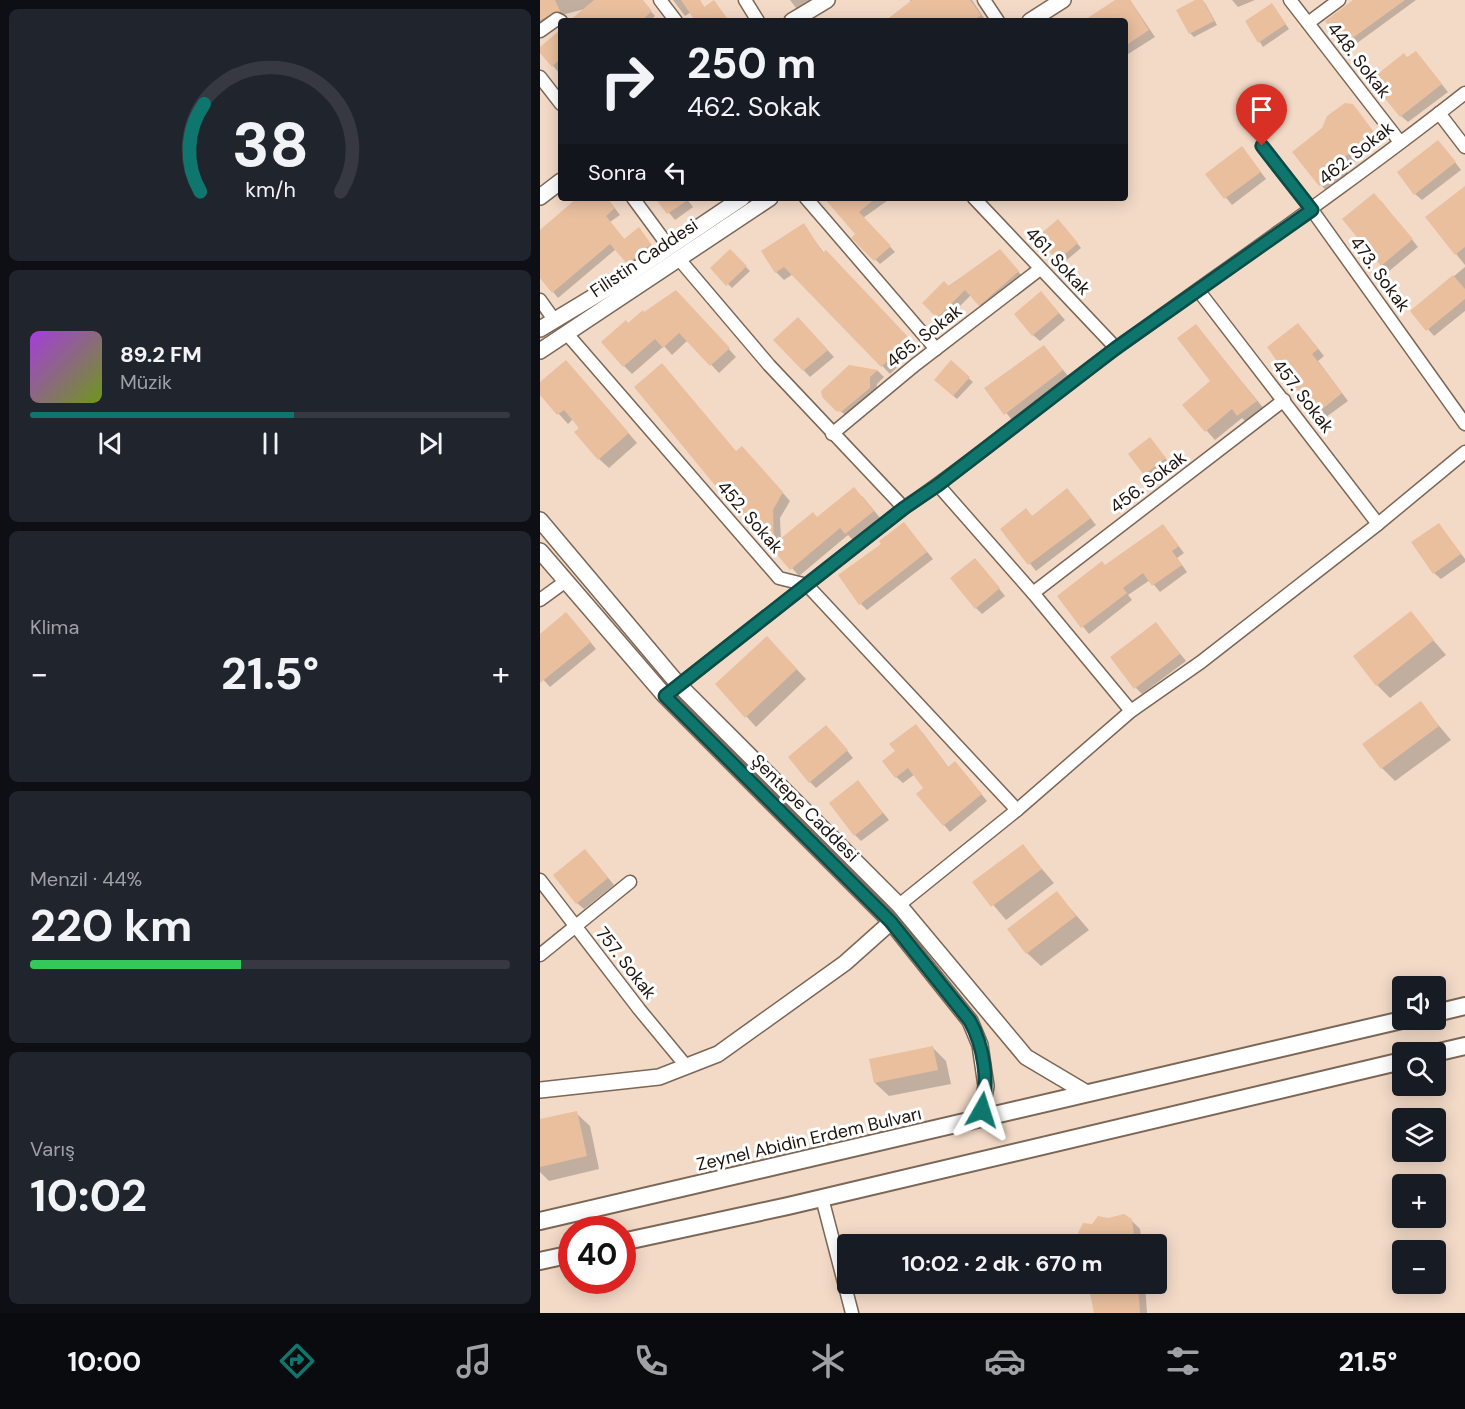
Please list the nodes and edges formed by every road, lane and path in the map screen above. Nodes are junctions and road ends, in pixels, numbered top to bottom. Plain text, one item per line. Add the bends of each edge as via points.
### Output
1 (660, 0) edge
2 (745, 0) edge
3 (827, 0) edge
4 (984, 0) edge
5 (1063, 0) edge
6 (1290, 0) edge
7 (1339, 0) edge
8 (674, 18) edge
9 (756, 18) edge
10 (797, 18) edge
11 (996, 18) edge
12 (1035, 18) edge
13 (558, 20) edge
14 (1308, 23) junction
15 (540, 32) edge
16 (540, 77) edge
17 (1465, 93) edge
18 (558, 100) edge
19 (1439, 113) junction
20 (1400, 142) junction
21 (1262, 146) dead end
22 (1465, 147) edge
23 (558, 183) edge
24 (540, 197) edge
25 (635, 201) edge
26 (738, 201) edge
27 (765, 201) edge
28 (809, 201) edge
29 (977, 201) edge
30 (1312, 210) junction
31 (673, 253) junction
32 (1040, 269) junction
33 (1198, 290) junction
34 (540, 300) edge
35 (555, 321) junction
36 (540, 329) edge
37 (568, 335) junction
38 (1116, 348) junction
39 (936, 349) junction
40 (540, 351) edge
41 (1284, 400) junction
42 (1465, 424) edge
43 (832, 434) junction
44 (1465, 452) edge
45 (938, 485) junction
46 (904, 508) junction
47 (540, 520) edge
48 (1378, 524) junction
49 (540, 551) edge
50 (566, 581) junction
51 (807, 585) junction
52 (1033, 593) junction
53 (540, 600) edge
54 (678, 684) junction
55 (665, 696) junction
56 (1131, 711) junction
57 (1017, 810) junction
58 (540, 880) edge
59 (630, 882) dead end
60 (899, 905) junction
61 (891, 922) junction
62 (576, 927) junction
63 (540, 955) edge
64 (1465, 1006) edge
65 (1446, 1010) edge
66 (1392, 1022) edge
67 (1465, 1046) edge
68 (1446, 1050) edge
69 (1392, 1062) edge
70 (687, 1066) junction
71 (540, 1090) edge
72 (1085, 1092) junction
73 (980, 1119) junction
74 (822, 1198) junction
75 (540, 1221) edge
76 (636, 1239) edge
77 (558, 1257) edge
78 (540, 1261) edge
79 (852, 1313) edge

1 - 8 street
2 - 9 street
3 - 10 street
4 - 11 street
5 - 12 street
6 - 14 street, 448. Sokak
7 - 14 street
13 - 15 street
14 - 20 street, 448. Sokak
16 - 18 street
17 - 19 street, 462. Sokak
19 - 20 street, 462. Sokak
19 - 22 street
20 - 30 street, 462. Sokak
21 - 30 street, 473. Sokak
23 - 24 street
25 - 31 street
26 - 31 street, Filistin Caddesi
27 - 31 street, Filistin Caddesi
28 - 39 street
29 - 32 street, 461. Sokak
30 - 33 street, 462. Sokak
30 - 42 street, 473. Sokak
31 - 35 street, Filistin Caddesi
31 - 37 street, Filistin Caddesi
31 - 43 street
32 - 38 street, 461. Sokak
32 - 39 street, 465. Sokak
33 - 38 street, 462. Sokak
33 - 41 street, 457. Sokak
34 - 35 street
35 - 36 street, Filistin Caddesi
37 - 40 street, Filistin Caddesi
37 - 51 street, 452. Sokak via 779,578
38 - 45 street, 462. Sokak
39 - 43 street, 465. Sokak
41 - 48 street, 457. Sokak
41 - 52 street, 456. Sokak
43 - 46 street
44 - 48 street
45 - 46 street, 462. Sokak
45 - 52 street
46 - 51 street, 462. Sokak
47 - 54 street
48 - 56 street via 1201,662
49 - 50 street, Şentepe Caddesi
50 - 53 street
50 - 55 street, Şentepe Caddesi
51 - 54 street, 462. Sokak
51 - 57 street
52 - 56 street
54 - 55 street, 462. Sokak
54 - 60 street
55 - 61 street, Şentepe Caddesi
56 - 57 street
57 - 60 street
58 - 62 street, 757. Sokak
59 - 62 street
60 - 72 street via 1026,1057
61 - 70 street via 845,963 718,1054
61 - 73 street, Şentepe Caddesi via 977,1034 986,1086
62 - 63 street
62 - 70 street, 757. Sokak
64 - 65 main road
66 - 72 main road, Zeynel Abidin Erdem Bulvarı
67 - 68 main road
69 - 74 main road
70 - 71 street via 659,1077
72 - 73 main road, Zeynel Abidin Erdem Bulvarı
73 - 75 main road, Zeynel Abidin Erdem Bulvarı
74 - 76 main road
74 - 79 street
77 - 78 main road

